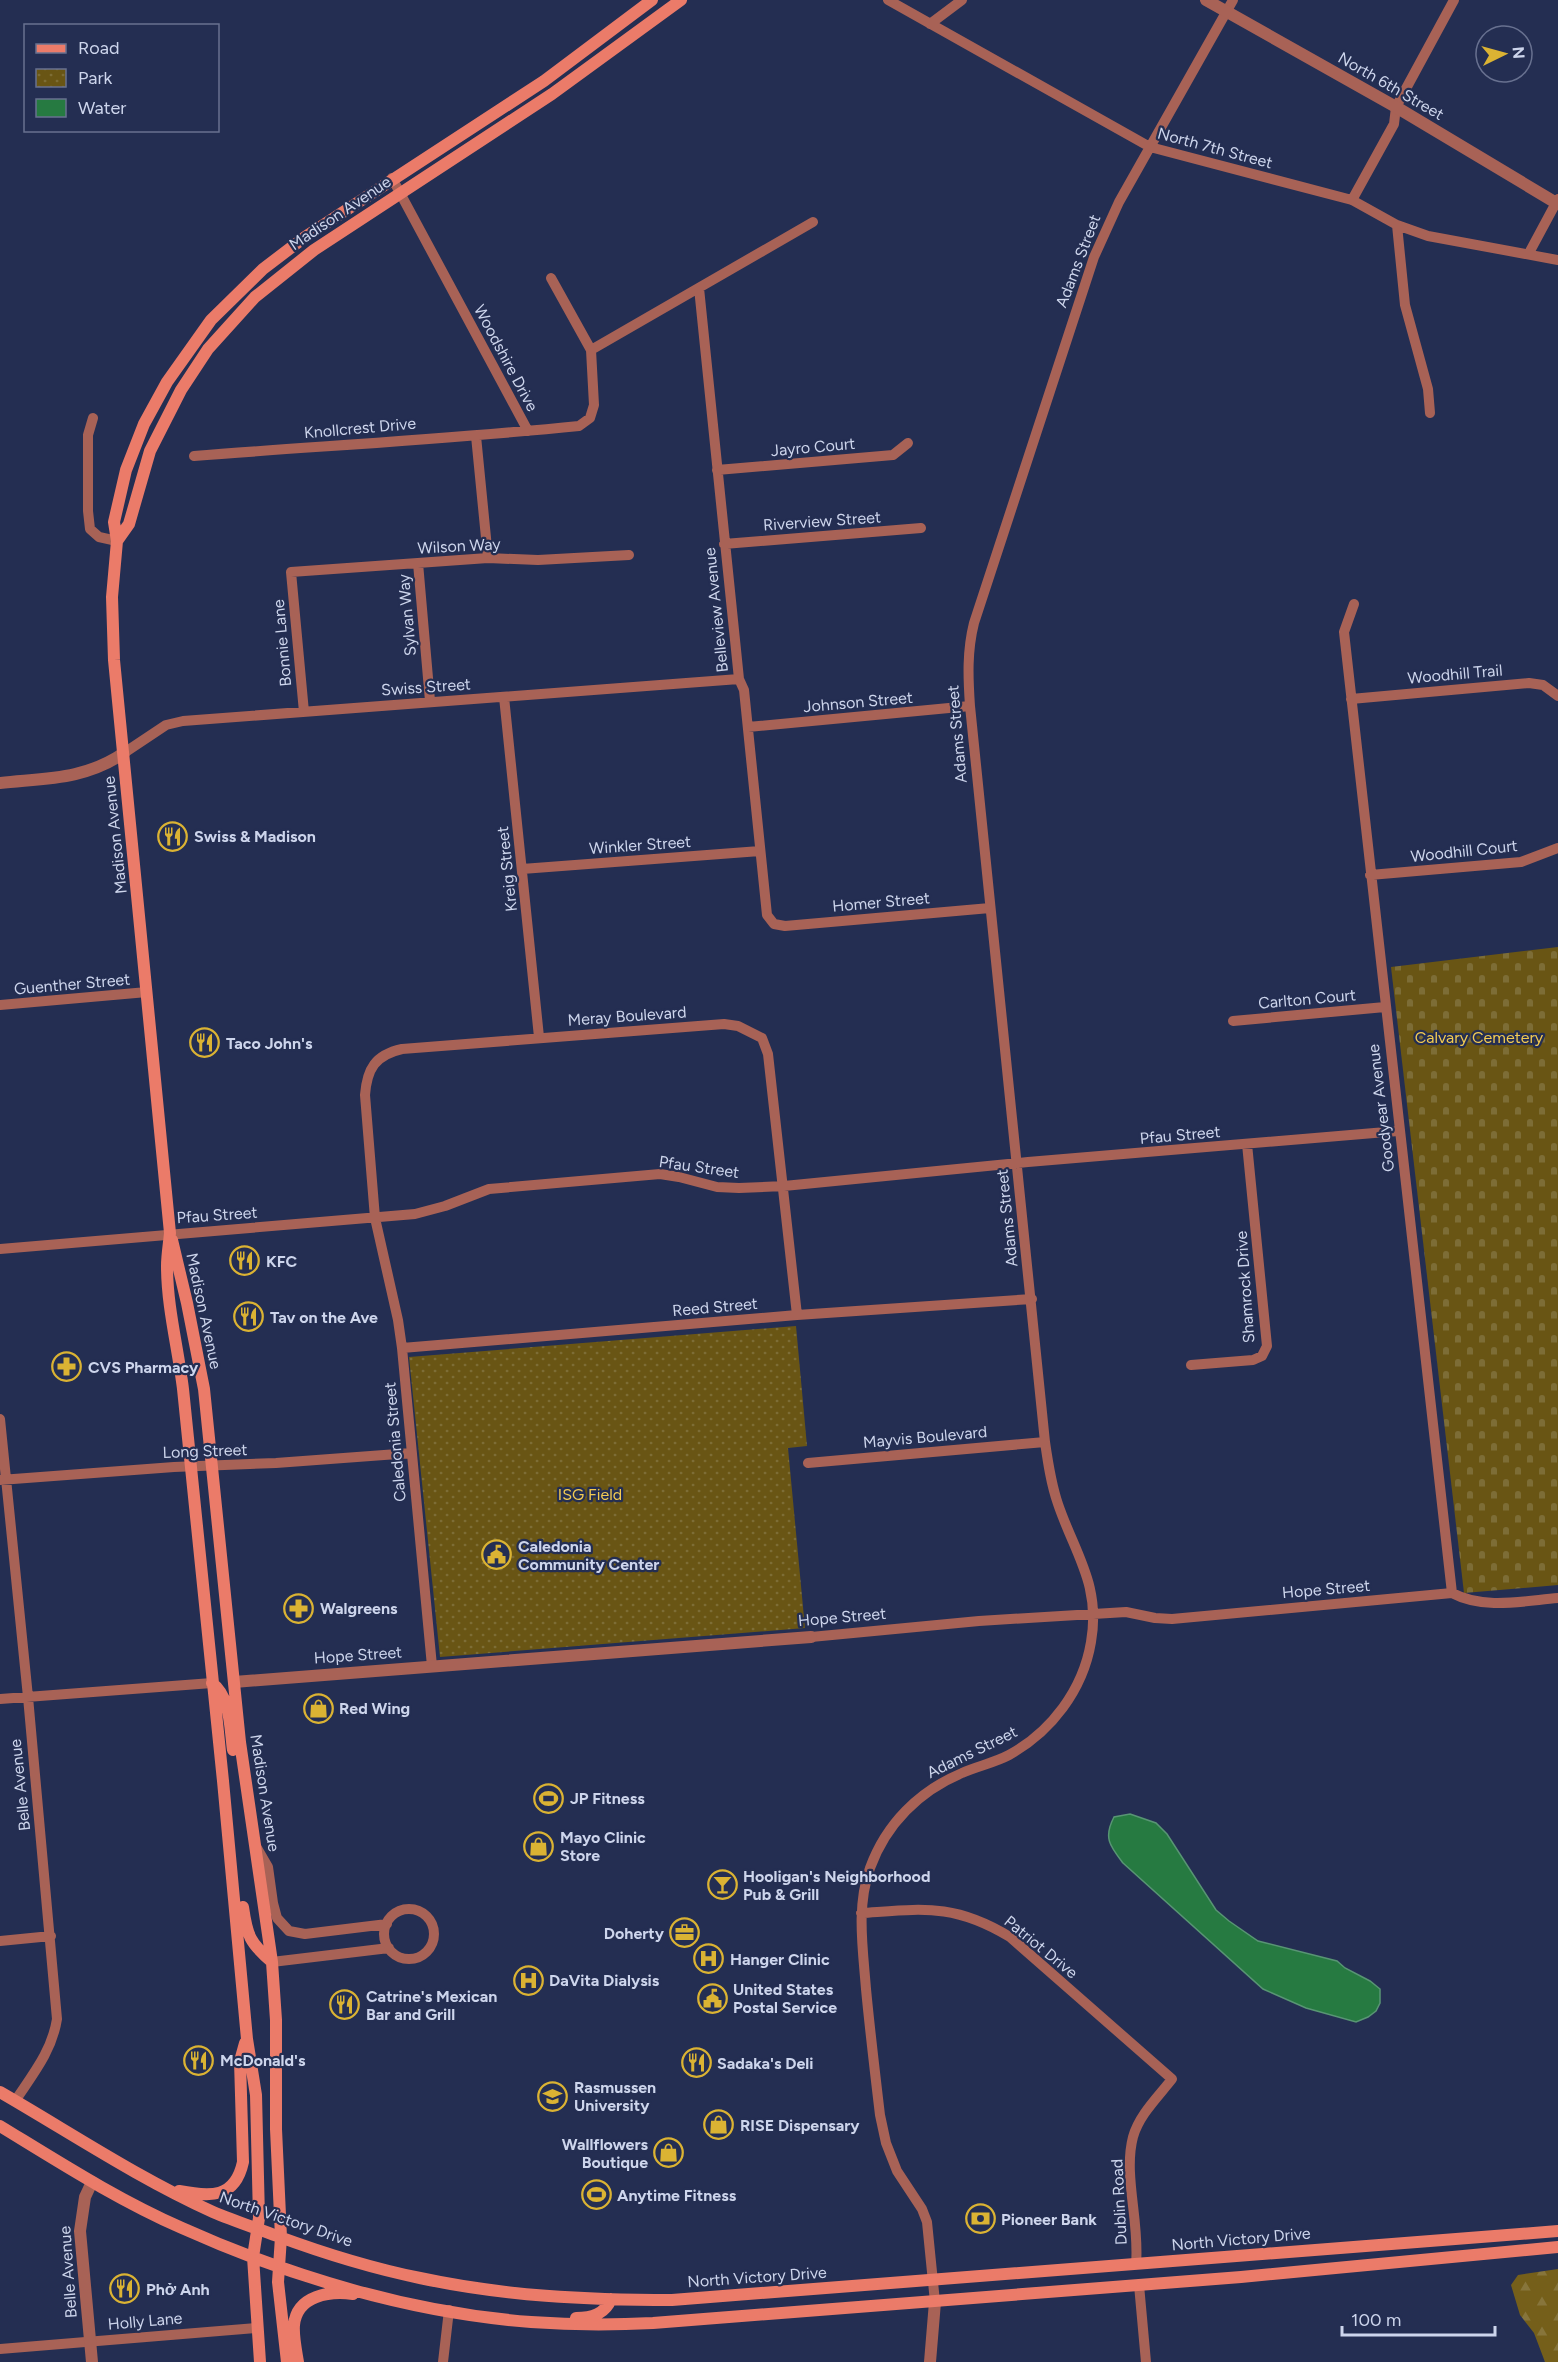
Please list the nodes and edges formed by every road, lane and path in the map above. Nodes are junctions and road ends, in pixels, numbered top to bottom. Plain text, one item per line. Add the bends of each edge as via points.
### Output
1 (652, 0) edge
2 (681, 0) edge
3 (888, 0) edge
4 (962, 0) edge
5 (1206, 0) edge
6 (1233, 0) edge
7 (1454, 0) edge
8 (1227, 11) junction
9 (930, 24) junction
10 (1396, 107) junction
11 (1150, 147) junction
12 (392, 178) junction
13 (401, 192) junction
14 (1352, 200) junction
15 (1557, 202) edge
16 (813, 222) dead end
17 (1397, 225) junction
18 (1529, 253) junction
19 (1558, 260) edge
20 (551, 278) dead end
21 (699, 288) junction
22 (591, 350) junction
23 (1430, 413) dead end
24 (93, 418) dead end
25 (528, 431) junction
26 (476, 436) junction
27 (908, 443) dead end
28 (194, 456) dead end
29 (717, 470) junction
30 (921, 528) dead end
31 (117, 541) junction
32 (724, 544) junction
33 (629, 555) dead end
34 (488, 558) junction
35 (418, 563) junction
36 (291, 572) joint
37 (1354, 604) dead end
38 (739, 679) junction
39 (1557, 694) edge
40 (504, 697) junction
41 (1351, 699) junction
42 (430, 701) junction
43 (970, 706) junction
44 (304, 712) junction
45 (748, 727) junction
46 (124, 753) junction
47 (0, 783) edge
48 (1558, 848) edge
49 (760, 851) junction
50 (522, 869) junction
51 (1370, 875) junction
52 (990, 908) junction
53 (774, 924) joint
54 (147, 992) junction
55 (0, 1005) edge
56 (1385, 1007) junction
57 (1233, 1021) dead end
58 (539, 1037) junction
59 (1398, 1131) junction
60 (1247, 1144) junction
61 (1018, 1164) junction
62 (784, 1186) junction
63 (375, 1218) junction
64 (170, 1233) junction
65 (0, 1249) edge
66 (1032, 1299) junction
67 (797, 1315) junction
68 (402, 1348) junction
69 (1191, 1365) dead end
70 (0, 1419) edge
71 (1045, 1442) junction
72 (411, 1453) junction
73 (808, 1463) dead end
74 (190, 1466) junction
75 (211, 1466) junction
76 (3, 1480) edge
77 (1452, 1593) junction
78 (1558, 1598) edge
79 (1094, 1615) junction
80 (811, 1637) joint
81 (432, 1666) junction
82 (234, 1682) junction
83 (212, 1683) junction
84 (28, 1697) junction
85 (0, 1699) edge
86 (223, 1781) junction
87 (248, 1797) junction
88 (257, 1848) junction
89 (861, 1913) junction
90 (387, 1924) junction
91 (51, 1936) junction
92 (0, 1941) edge
93 (389, 1948) junction
94 (272, 1962) junction
95 (247, 2039) junction
96 (1172, 2079) joint
97 (0, 2092) edge
98 (15, 2100) junction
99 (0, 2126) edge
100 (92, 2182) junction
101 (165, 2188) junction
102 (257, 2229) junction
103 (1558, 2231) edge
104 (281, 2237) junction
105 (1558, 2247) edge
106 (253, 2257) junction
107 (1136, 2264) junction
108 (278, 2265) junction
109 (933, 2280) junction
110 (1139, 2285) junction
111 (393, 2299) junction
112 (611, 2299) junction
113 (935, 2302) junction
114 (449, 2310) junction
115 (503, 2319) junction
116 (257, 2328) junction
117 (91, 2341) junction
118 (0, 2349) edge
119 (92, 2362) edge
120 (260, 2362) edge
121 (287, 2362) edge
122 (297, 2362) edge
123 (443, 2362) edge
124 (930, 2362) edge
125 (1146, 2362) edge

1 - 12 main road, Madison Avenue via 544,81
2 - 13 main road, Madison Avenue via 552,94
3 - 9 street, North 7th Street
4 - 9 street
5 - 8 street, North 6th Street
6 - 8 street, Adams Street
7 - 10 street
8 - 10 street, North 6th Street
8 - 11 street, Adams Street
9 - 11 street, North 7th Street
10 - 14 street via 1394,124
10 - 15 street, North 6th Street
11 - 14 street, North 7th Street
11 - 43 street, Adams Street via 1094,257 974,622 967,666
12 - 13 street, Woodshire Drive
12 - 31 main road, Madison Avenue via 263,269 196,339 167,382 135,445 114,522
13 - 25 street, Woodshire Drive
13 - 31 main road, Madison Avenue via 273,281 216,340 181,390 159,431 129,524
14 - 17 street, North 7th Street
15 - 18 street
16 - 21 street
17 - 18 street, North 7th Street via 1428,236
17 - 23 street via 1405,305 1428,389
18 - 19 street, North 7th Street
20 - 22 street
21 - 22 street
21 - 29 street, Belleview Avenue
22 - 25 street, Woodshire Drive via 594,405 590,418 579,426
24 - 31 street via 88,435 90,529 99,537
25 - 26 street, Knollcrest Drive
26 - 28 street, Knollcrest Drive
26 - 34 street
27 - 29 street, Jayro Court via 893,455
29 - 32 street, Belleview Avenue
30 - 32 street, Riverview Street
31 - 46 main road, Madison Avenue via 112,627
32 - 38 street, Belleview Avenue
33 - 34 street, Wilson Way via 538,560
34 - 35 street, Wilson Way
35 - 36 street, Wilson Way
35 - 42 street, Sylvan Way
36 - 44 street, Bonnie Lane
37 - 41 street, Goodyear Avenue via 1344,632
38 - 40 street, Swiss Street
38 - 45 street, Belleview Avenue
39 - 41 street, Woodhill Trail via 1543,685 1517,684
40 - 42 street, Swiss Street
40 - 50 street, Kreig Street
41 - 51 street, Goodyear Avenue
42 - 44 street, Swiss Street
43 - 45 street, Johnson Street
43 - 52 street, Adams Street
44 - 46 street, Swiss Street via 183,721 166,725
45 - 49 street, Belleview Avenue
46 - 47 street via 106,766 83,774
46 - 54 main road, Madison Avenue
48 - 51 street, Woodhill Court via 1521,862
49 - 50 street, Winkler Street
49 - 53 street, Belleview Avenue via 767,915
50 - 58 street, Kreig Street
51 - 56 street, Goodyear Avenue
52 - 53 street, Homer Street
52 - 61 street, Adams Street
54 - 55 street, Guenther Street
54 - 64 main road, Madison Avenue
56 - 57 street, Carlton Court
56 - 59 street, Goodyear Avenue
58 - 62 street, Meray Boulevard via 724,1024 762,1038 768,1054
58 - 63 street, Meray Boulevard via 402,1049 388,1052 374,1064 366,1077 364,1095
59 - 60 street, Pfau Street
59 - 77 street, Goodyear Avenue
60 - 61 street, Pfau Street
60 - 69 street, Shamrock Drive via 1267,1346 1262,1356 1253,1360
61 - 62 street, Pfau Street
61 - 66 street, Adams Street
62 - 63 street, Pfau Street via 717,1187 652,1175 489,1189 414,1214
62 - 67 street, Meray Boulevard
63 - 64 street, Pfau Street
63 - 68 street, Caledonia Street
64 - 65 street, Pfau Street
64 - 74 main road, Madison Avenue via 170,1308
64 - 75 main road, Madison Avenue via 198,1355
66 - 67 street, Reed Street
66 - 71 street, Adams Street
67 - 68 street, Reed Street
68 - 72 street, Caledonia Street
70 - 76 street, Belle Avenue
71 - 73 street, Mayvis Boulevard
71 - 79 street, Adams Street via 1058,1505 1087,1574
72 - 75 street, Long Street
72 - 81 street, Caledonia Street
74 - 75 street, Long Street
74 - 76 street, Long Street
74 - 83 main road, Madison Avenue
75 - 82 main road, Madison Avenue
76 - 84 street, Belle Avenue
77 - 78 street via 1467,1601 1495,1604
77 - 79 street, Hope Street via 1172,1619 1126,1612
79 - 80 street, Hope Street
79 - 89 street, Adams Street via 1082,1675 1065,1706 1028,1744 1006,1757 961,1773 907,1809 888,1830 870,1868
80 - 81 street, Hope Street
81 - 82 street, Hope Street
82 - 87 main road, Madison Avenue
83 - 84 street
83 - 86 main road, Madison Avenue
83 - 87 main road via 223,1694 235,1762
84 - 85 street
84 - 91 street, Belle Avenue
86 - 94 main road via 246,1929 255,1947
86 - 95 main road, Madison Avenue
87 - 88 main road, Madison Avenue
88 - 90 street via 268,1868 277,1918 289,1931 305,1934
88 - 94 main road, Madison Avenue
89 - 96 street, Patriot Drive via 923,1909 985,1922 1010,1937
89 - 109 street, Adams Street via 880,2115 897,2171 927,2222
90 - 93 street
90 - 93 street via 401,1910 415,1909 428,1917 434,1930 431,1945 420,1956 406,1958
91 - 92 street
91 - 98 street, Belle Avenue via 57,2019 54,2036
93 - 94 street
94 - 104 main road, Madison Avenue
95 - 101 main road via 240,2061 243,2162 237,2180 231,2187 213,2194
95 - 102 main road, Madison Avenue via 256,2095
96 - 107 street, Dublin Road via 1141,2118 1133,2136 1130,2157
97 - 98 main road, North Victory Drive
98 - 101 main road, North Victory Drive
99 - 100 main road
100 - 106 main road via 181,2228
100 - 117 street, Belle Avenue via 80,2231
101 - 102 main road, North Victory Drive
102 - 104 main road, North Victory Drive
102 - 106 main road, Madison Avenue
103 - 107 main road, North Victory Drive
104 - 108 main road, Madison Avenue
104 - 112 main road, North Victory Drive via 420,2278 519,2293
105 - 110 main road
106 - 108 main road
106 - 116 main road, Madison Avenue
107 - 109 main road, North Victory Drive
108 - 111 main road
108 - 121 main road, Madison Avenue
109 - 112 main road, North Victory Drive via 672,2300
109 - 113 street, Adams Street
110 - 113 main road
110 - 125 street
111 - 114 main road
111 - 122 main road via 328,2293 307,2302 294,2324
112 - 115 main road via 608,2307 592,2317
113 - 115 main road via 603,2325
113 - 124 street, Adams Street
114 - 115 main road
114 - 123 street
116 - 117 street, Holly Lane
116 - 120 main road, Madison Avenue
117 - 118 street, Holly Lane
117 - 119 street, Belle Avenue

